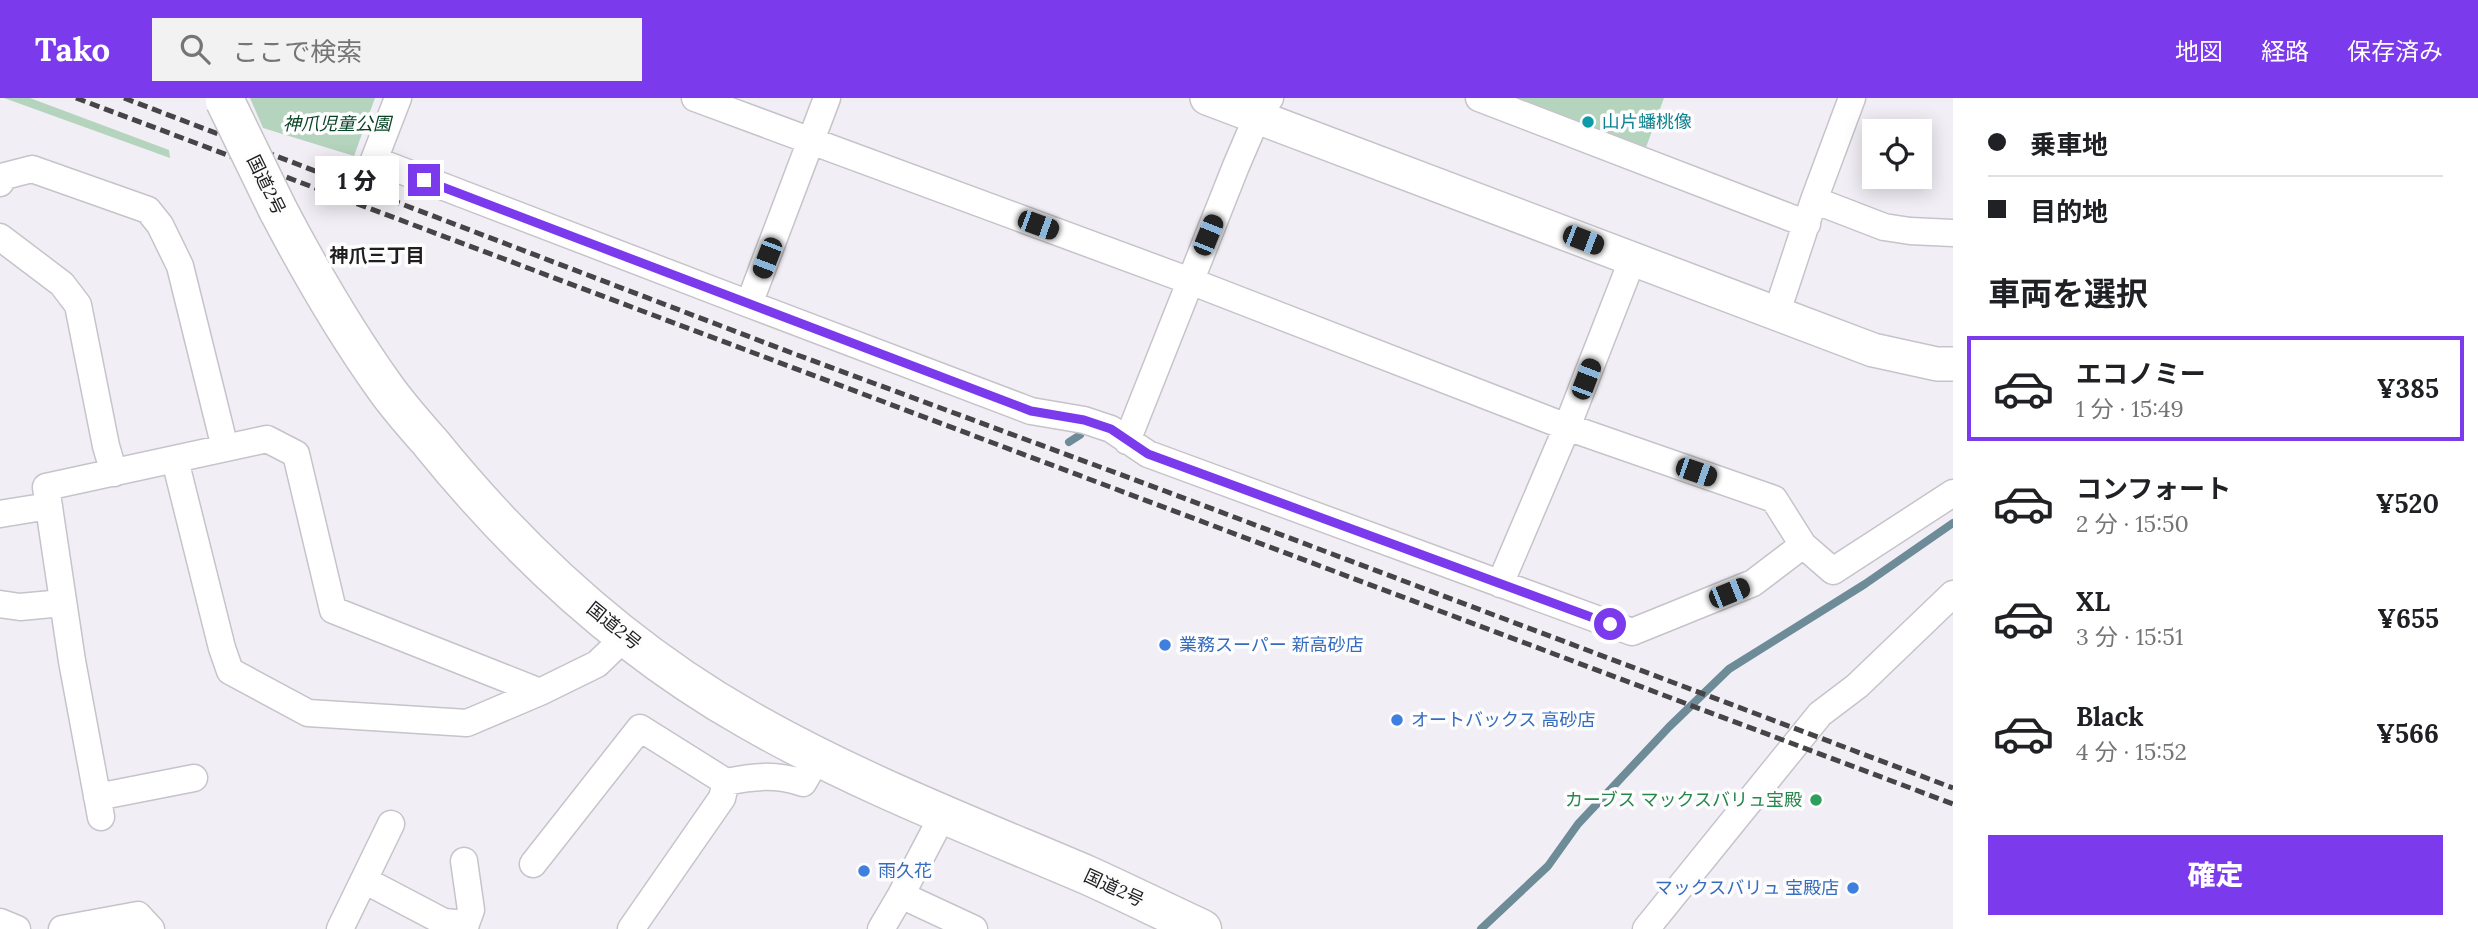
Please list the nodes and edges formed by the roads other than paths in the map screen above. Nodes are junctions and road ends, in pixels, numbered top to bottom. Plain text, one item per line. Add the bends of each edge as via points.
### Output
1 (398, 98) edge
2 (695, 98) edge
3 (827, 98) edge
4 (1207, 98) edge
5 (1479, 98) edge
6 (1852, 98) edge
7 (224, 99) edge
8 (1264, 108) edge
9 (811, 141) junction
10 (0, 183) edge
11 (1810, 211) junction
12 (1953, 233) edge
13 (0, 237) edge
14 (1633, 258) junction
15 (1190, 281) junction
16 (749, 304) junction
17 (1776, 315) junction
18 (1953, 364) edge
19 (1567, 427) junction
20 (1126, 441) junction
21 (225, 448) junction
22 (175, 460) junction
23 (114, 473) junction
24 (1953, 493) edge
25 (49, 506) junction
26 (0, 514) edge
27 (1803, 545) junction
28 (1500, 584) junction
29 (1953, 594) edge
30 (63, 603) junction
31 (0, 604) edge
32 (625, 638) junction
33 (540, 692) junction
34 (818, 757) junction
35 (194, 778) dead end
36 (726, 782) junction
37 (943, 815) junction
38 (391, 824) dead end
39 (464, 860) dead end
40 (533, 864) dead end
41 (364, 880) junction
42 (901, 895) junction
43 (0, 922) edge
44 (465, 927) edge
45 (17, 929) edge
46 (62, 929) edge
47 (151, 929) edge
48 (340, 929) edge
49 (631, 929) edge
50 (881, 929) edge
51 (975, 929) edge
52 (1202, 929) edge
53 (1646, 929) edge

1 - 16 street via 374,160
2 - 9 street
3 - 9 street
4 - 8 street
5 - 11 street
6 - 11 street
7 - 32 highway, 国道2号, bridge via 317,283 384,387 497,519
8 - 14 street
8 - 15 street
9 - 15 street
9 - 16 street
10 - 21 street via 5,176 32,169 148,210 180,266
11 - 12 street via 1884,227
11 - 17 street
13 - 23 street via 62,284 78,305
14 - 17 street
14 - 19 street
15 - 19 street
15 - 20 street
16 - 20 street via 1031,411 1111,429
17 - 18 street via 1895,356
19 - 27 street via 1774,499
19 - 28 street
20 - 28 street via 1148,454
21 - 22 street
21 - 33 street via 267,439 296,454 333,610
22 - 23 street
22 - 33 street via 230,671 308,713 467,723
23 - 25 street via 46,487
24 - 27 street via 1833,571
25 - 26 street
25 - 30 street
27 - 28 street via 1753,583 1632,632
29 - 53 street via 1820,714
30 - 31 street
30 - 35 street via 99,807
32 - 33 street via 597,664
32 - 34 highway, 国道2号 via 698,690
34 - 36 street via 803,783 783,776
34 - 37 highway, 国道2号
36 - 40 street via 639,727
36 - 49 street via 722,798
37 - 42 street
37 - 52 highway, 国道2号
38 - 41 street
39 - 44 street via 471,910
41 - 44 street via 444,922
41 - 48 street
42 - 50 street
42 - 51 street
43 - 45 street
46 - 47 street via 138,915

